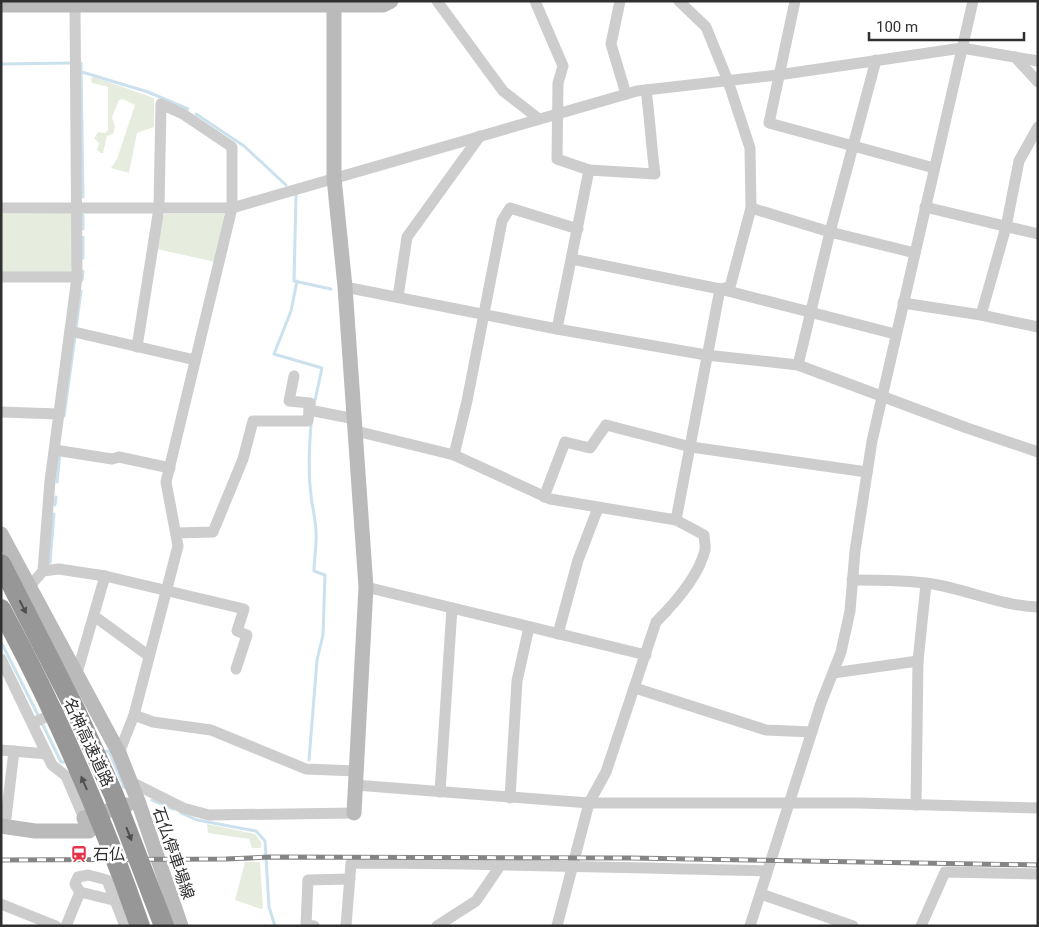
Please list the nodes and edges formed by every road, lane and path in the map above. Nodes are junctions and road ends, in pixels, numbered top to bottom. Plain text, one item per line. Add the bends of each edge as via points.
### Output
1 (391, 1) edge
2 (437, 1) edge
3 (534, 1) edge
4 (620, 1) edge
5 (679, 1) edge
6 (794, 1) edge
7 (973, 1) edge
8 (56, 3) edge
9 (193, 3) edge
10 (334, 3) edge
11 (1, 5) edge
12 (75, 5) junction
13 (962, 48) junction
14 (1016, 57) junction
15 (876, 60) junction
16 (1038, 61) edge
17 (778, 75) junction
18 (728, 81) junction
19 (1038, 82) edge
20 (646, 90) junction
21 (626, 94) junction
22 (560, 113) junction
23 (539, 119) junction
24 (1038, 127) edge
25 (480, 136) junction
26 (853, 147) junction
27 (934, 168) junction
28 (589, 170) junction
29 (334, 178) junction
30 (925, 207) junction
31 (1, 208) edge
32 (76, 208) junction
33 (159, 208) junction
34 (232, 208) junction
35 (751, 208) junction
36 (1006, 227) junction
37 (578, 229) junction
38 (830, 232) junction
39 (1038, 234) edge
40 (915, 252) junction
41 (572, 259) junction
42 (1, 277) edge
43 (78, 277) junction
44 (345, 287) junction
45 (720, 289) junction
46 (398, 297) junction
47 (903, 303) junction
48 (810, 311) junction
49 (485, 313) junction
50 (982, 315) junction
51 (1038, 327) edge
52 (557, 329) junction
53 (70, 331) junction
54 (895, 334) junction
55 (137, 348) junction
56 (706, 356) junction
57 (195, 360) junction
58 (798, 366) junction
59 (294, 376) dead end
60 (881, 395) junction
61 (309, 410) junction
62 (1, 412) edge
63 (59, 414) junction
64 (355, 425) junction
65 (691, 447) junction
66 (54, 450) junction
67 (1038, 452) edge
68 (454, 455) junction
69 (170, 468) junction
70 (867, 472) junction
71 (544, 496) junction
72 (598, 508) junction
73 (676, 520) junction
74 (176, 533) junction
75 (3, 549) edge
76 (44, 571) junction
77 (105, 576) junction
78 (852, 580) junction
79 (926, 584) junction
80 (30, 586) junction
81 (366, 587) junction
82 (167, 590) junction
83 (1038, 607) edge
84 (452, 608) junction
85 (1, 609) edge
86 (94, 616) junction
87 (529, 627) junction
88 (558, 634) junction
89 (646, 655) junction
90 (150, 656) junction
91 (1, 659) edge
92 (918, 661) junction
93 (236, 669) dead end
94 (77, 672) junction
95 (833, 673) junction
96 (634, 688) junction
97 (90, 697) junction
98 (134, 715) junction
99 (38, 720) junction
100 (812, 732) junction
101 (1, 750) edge
102 (14, 751) junction
103 (119, 753) junction
104 (47, 754) junction
105 (356, 778) junction
106 (131, 782) junction
107 (440, 792) junction
108 (510, 798) junction
109 (138, 802) junction
110 (589, 803) junction
111 (789, 803) junction
112 (916, 805) junction
113 (1038, 808) edge
114 (354, 813) joint
115 (84, 818) junction
116 (3, 826) edge
117 (502, 863) junction
118 (573, 867) junction
119 (766, 871) junction
120 (1038, 874) edge
121 (350, 879) junction
122 (110, 883) junction
123 (80, 892) junction
124 (761, 894) junction
125 (101, 897) junction
126 (1, 904) edge
127 (118, 904) junction
128 (56, 926) edge
129 (66, 926) edge
130 (125, 926) edge
131 (140, 926) edge
132 (164, 926) edge
133 (181, 926) edge
134 (314, 926) edge
135 (346, 926) edge
136 (437, 926) edge
137 (557, 926) edge
138 (750, 926) edge
139 (853, 926) edge
140 (921, 926) edge

1 - 10 street via 383,5
2 - 23 street via 503,91
3 - 22 street via 562,66 558,83
4 - 21 street via 611,44
5 - 18 street via 706,28
6 - 17 street
7 - 13 street
8 - 11 street
8 - 12 street
9 - 10 street
9 - 12 street
10 - 29 street
12 - 32 street
13 - 14 street
13 - 15 street
13 - 27 street
14 - 16 street
14 - 19 street
15 - 17 street
15 - 26 street
17 - 18 street
17 - 26 street via 769,123
18 - 20 street
18 - 35 street via 750,148
20 - 21 street
20 - 28 street via 655,174
21 - 22 street
22 - 23 street
22 - 28 street via 557,159
23 - 25 street
24 - 36 street via 1019,161
25 - 29 street
25 - 46 street via 407,237
26 - 27 street
26 - 38 street
27 - 30 street
28 - 37 street
29 - 34 street
29 - 44 street
30 - 36 street
30 - 40 street
31 - 32 street
32 - 33 street
32 - 43 street
33 - 34 street
33 - 34 street via 161,104 183,114 232,147
33 - 55 street
34 - 57 street
35 - 38 street
35 - 45 street via 730,287
36 - 39 street
36 - 50 street
37 - 41 street
37 - 49 street via 510,208 502,221
38 - 40 street
38 - 48 street
40 - 47 street
41 - 45 street
41 - 52 street
42 - 43 street
43 - 53 street
44 - 46 street
44 - 64 street
45 - 48 street
45 - 56 street
46 - 49 street
47 - 50 street
47 - 54 street
48 - 54 street
48 - 58 street
49 - 52 street
49 - 68 street
50 - 51 street
52 - 56 street
53 - 55 street
53 - 63 street
54 - 60 street
55 - 57 street
56 - 58 street
56 - 65 street
57 - 69 street
58 - 60 street
59 - 61 street via 289,401 310,403
60 - 67 street
60 - 70 street
61 - 64 street
61 - 74 street via 308,421 254,420 243,459 213,532
62 - 63 street
63 - 66 street
64 - 68 street
64 - 81 street
65 - 70 street
65 - 71 street via 606,425 590,448 565,442
65 - 73 street
66 - 69 street via 112,460 119,457
66 - 76 street
68 - 71 street
69 - 74 street via 166,482
70 - 78 street
71 - 72 street
72 - 73 street
72 - 88 street via 578,560
73 - 89 street via 704,535 706,550 675,602 656,622
74 - 82 street via 178,546
75 - 80 street
75 -> 132 highway, 名神高速道路, bridge via 113,793
76 - 77 street via 59,569
76 - 80 street
77 - 82 street
77 - 86 street
78 - 79 street
78 - 95 street via 844,636
79 - 83 street via 1020,607
79 - 92 street
80 - 94 street
81 - 84 street
81 - 105 street
82 - 90 street
82 - 93 street via 244,609 237,631 247,635
84 - 87 street
84 - 107 street
131 -> 85 highway, 名神高速道路, bridge via 93,803
86 - 90 street
86 - 94 street
87 - 88 street
87 - 108 street via 517,681
88 - 89 street
89 - 96 street
90 - 98 street
91 - 99 street
92 - 95 street
92 - 112 street
94 - 97 street
95 - 100 street
96 - 100 street via 766,730
96 - 110 street via 606,772
97 - 99 street
97 - 103 street
98 - 103 street
98 - 105 street via 153,722 211,730 306,769
99 - 104 street
100 - 111 street
101 - 102 street
102 - 104 street
102 - 116 street
103 - 106 street
104 - 115 street via 52,764 66,776
105 - 107 street
105 - 114 street
106 - 109 street
106 - 114 street via 183,808 209,815
107 - 108 street
108 - 110 street
109 - 115 street, 石仏停車場線
109 - 133 street, 石仏停車場線
110 - 111 street
110 - 118 street
111 - 112 street
111 - 119 street
112 - 113 street
115 - 116 street via 90,831 35,831
117 - 118 street
117 - 121 street via 352,862
117 - 136 street via 476,901
118 - 119 street
118 - 137 street
119 - 124 street
120 - 140 street via 945,872
121 - 134 street via 308,880 306,925
121 - 135 street
122 - 123 street via 81,875 75,884
122 - 125 street
122 - 127 street
123 - 125 street
123 - 129 street
124 - 138 street
124 - 139 street
125 - 127 street
126 - 128 street
127 - 130 street

